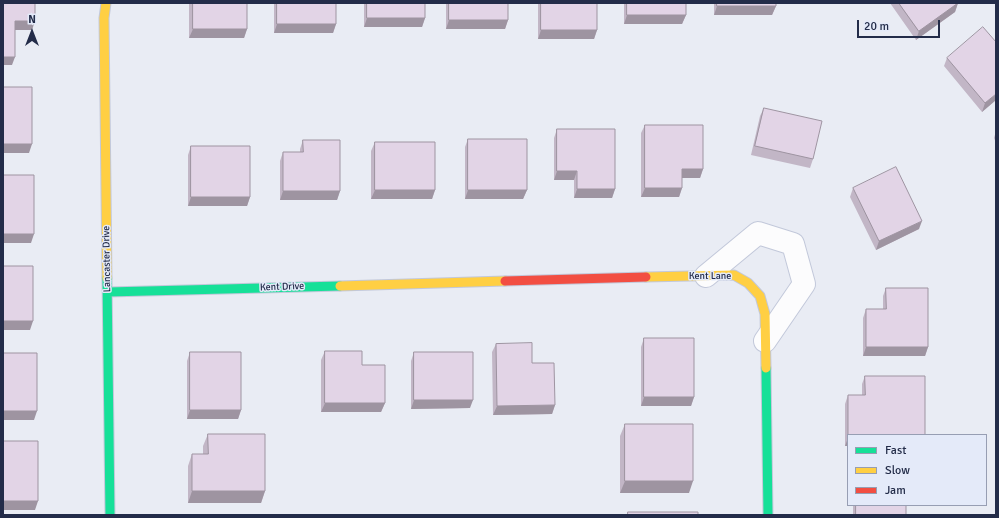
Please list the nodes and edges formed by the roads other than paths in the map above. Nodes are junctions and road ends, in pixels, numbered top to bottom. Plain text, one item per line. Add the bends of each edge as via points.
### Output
1 (106, 3) edge
2 (706, 276) junction
3 (457, 282) joint
4 (108, 292) junction
5 (765, 341) junction
6 (110, 515) edge
7 (768, 515) edge

1 - 4 street, Lancaster Drive via 104,18
2 - 3 street, Kent Lane
2 - 5 street, Kent Lane via 734,275 748,282 760,296 765,314
2 - 5 street via 758,233 793,244 804,284
3 - 4 street, Kent Drive
4 - 6 street, Lancaster Drive
5 - 7 street, Kent Lane

